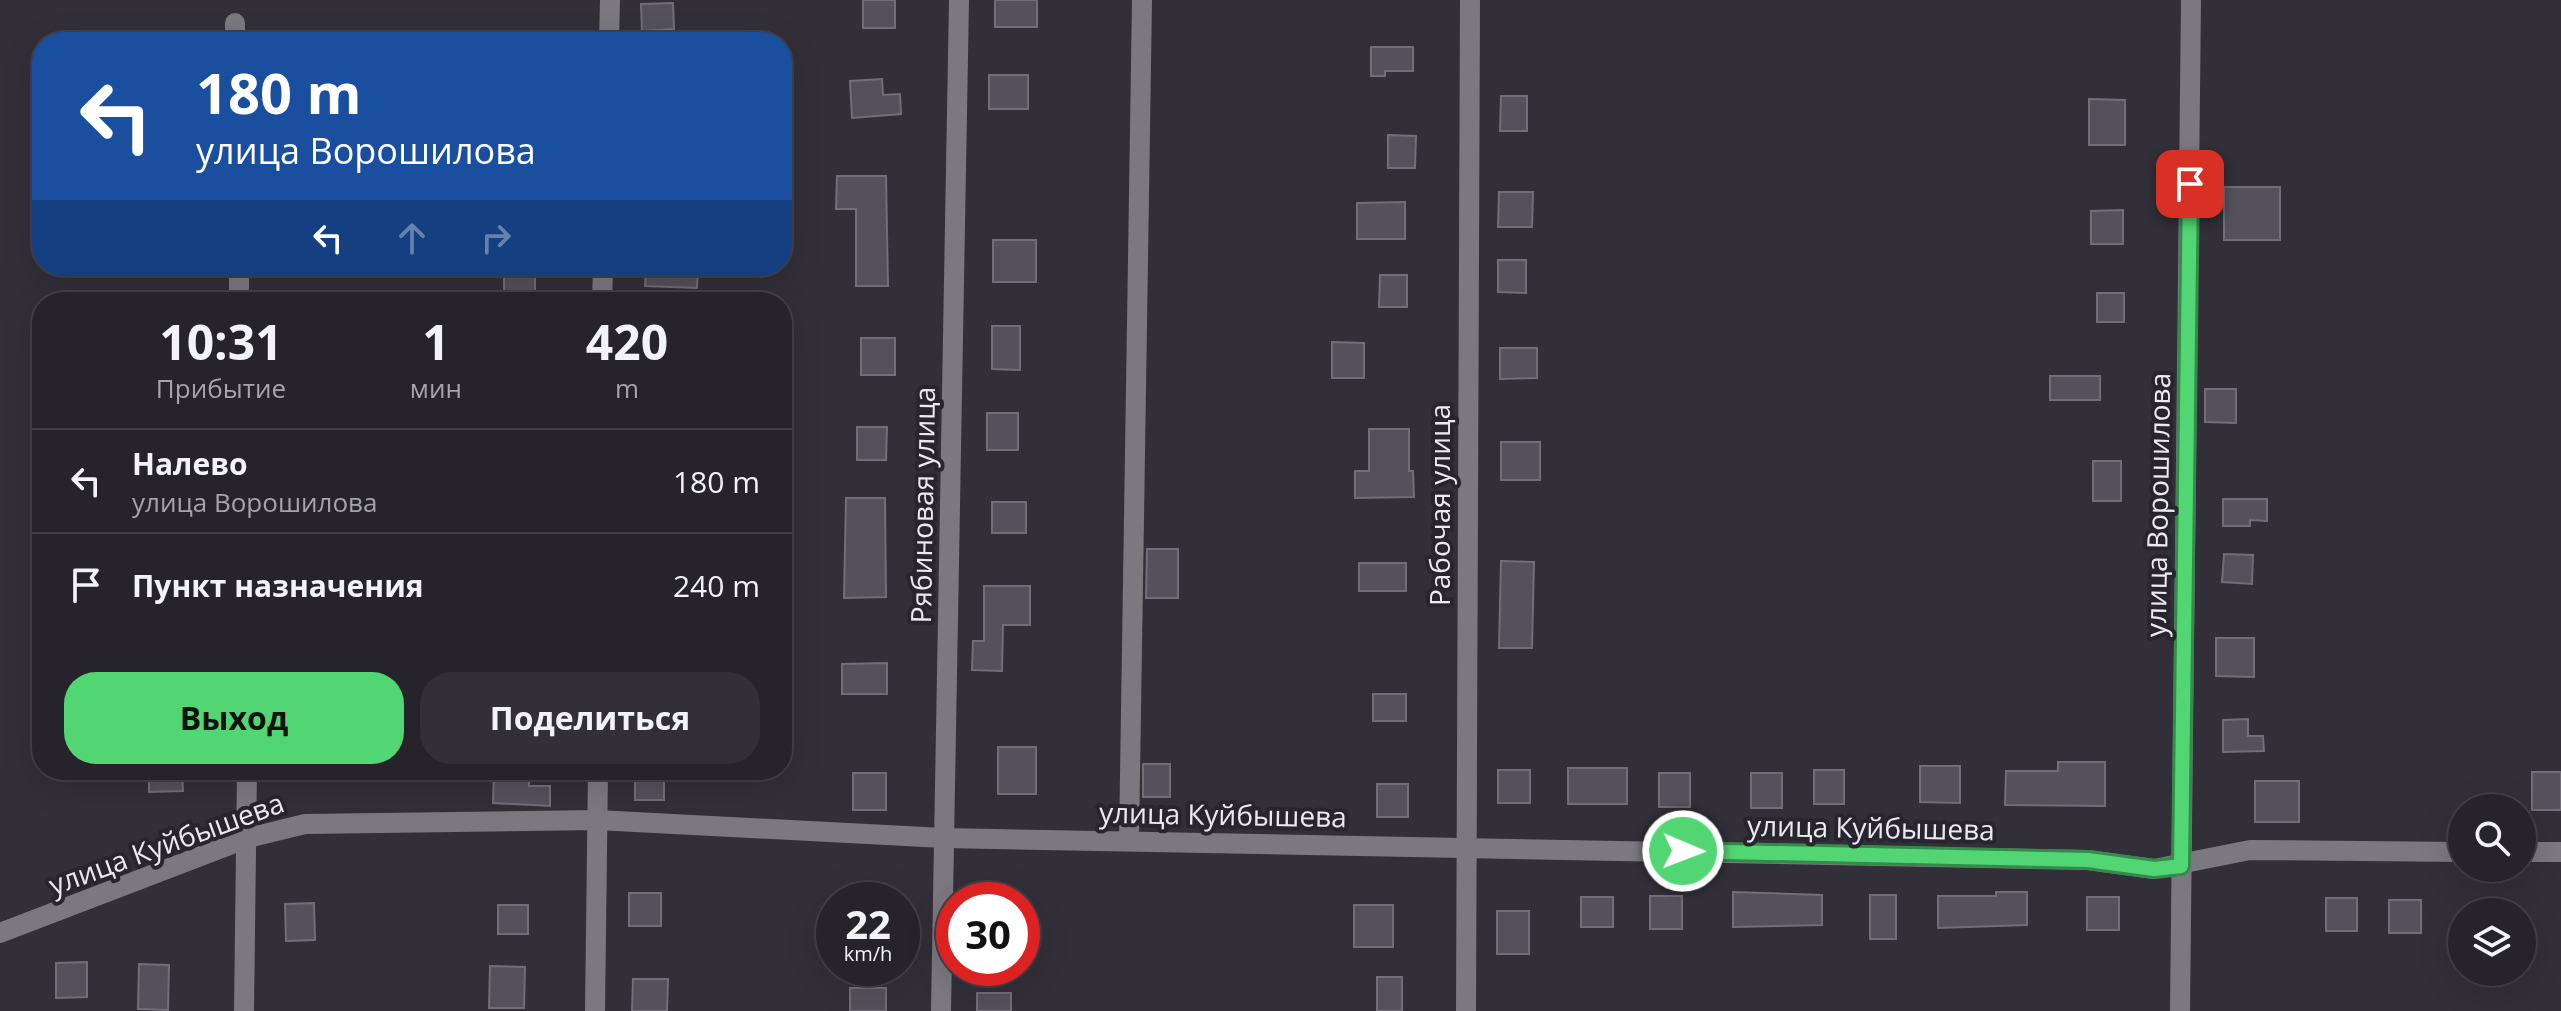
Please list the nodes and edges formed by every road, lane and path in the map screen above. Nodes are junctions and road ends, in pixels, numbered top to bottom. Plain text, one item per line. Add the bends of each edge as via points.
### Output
1 (610, 0) edge
2 (959, 0) edge
3 (1142, 0) edge
4 (1470, 0) edge
5 (2191, 0) edge
6 (609, 32) edge
7 (247, 780) edge
8 (598, 780) edge
9 (597, 820) junction
10 (248, 838) junction
11 (944, 838) junction
12 (1129, 841) junction
13 (1465, 847) junction
14 (2448, 852) edge
15 (2536, 852) edge
16 (2561, 852) edge
17 (2181, 866) junction
18 (0, 933) edge
19 (244, 1011) edge
20 (595, 1011) edge
21 (941, 1011) edge
22 (1466, 1011) edge
23 (2180, 1011) edge

1 - 6 street
2 - 11 street, Рябиновая улица
3 - 12 street
4 - 13 street, Рабочая улица
5 - 17 street, улица Ворошилова
7 - 10 street
8 - 9 street
9 - 10 street, улица Куйбышева via 305,824
9 - 11 street, улица Куйбышева
9 - 20 street
10 - 18 street, улица Куйбышева
10 - 19 street
11 - 12 street, улица Куйбышева
11 - 21 street, Рябиновая улица
12 - 13 street, улица Куйбышева
13 - 17 street, улица Куйбышева
13 - 22 street, Рабочая улица
14 - 17 street, улица Куйбышева via 2250,850
15 - 16 street
17 - 23 street, улица Ворошилова

